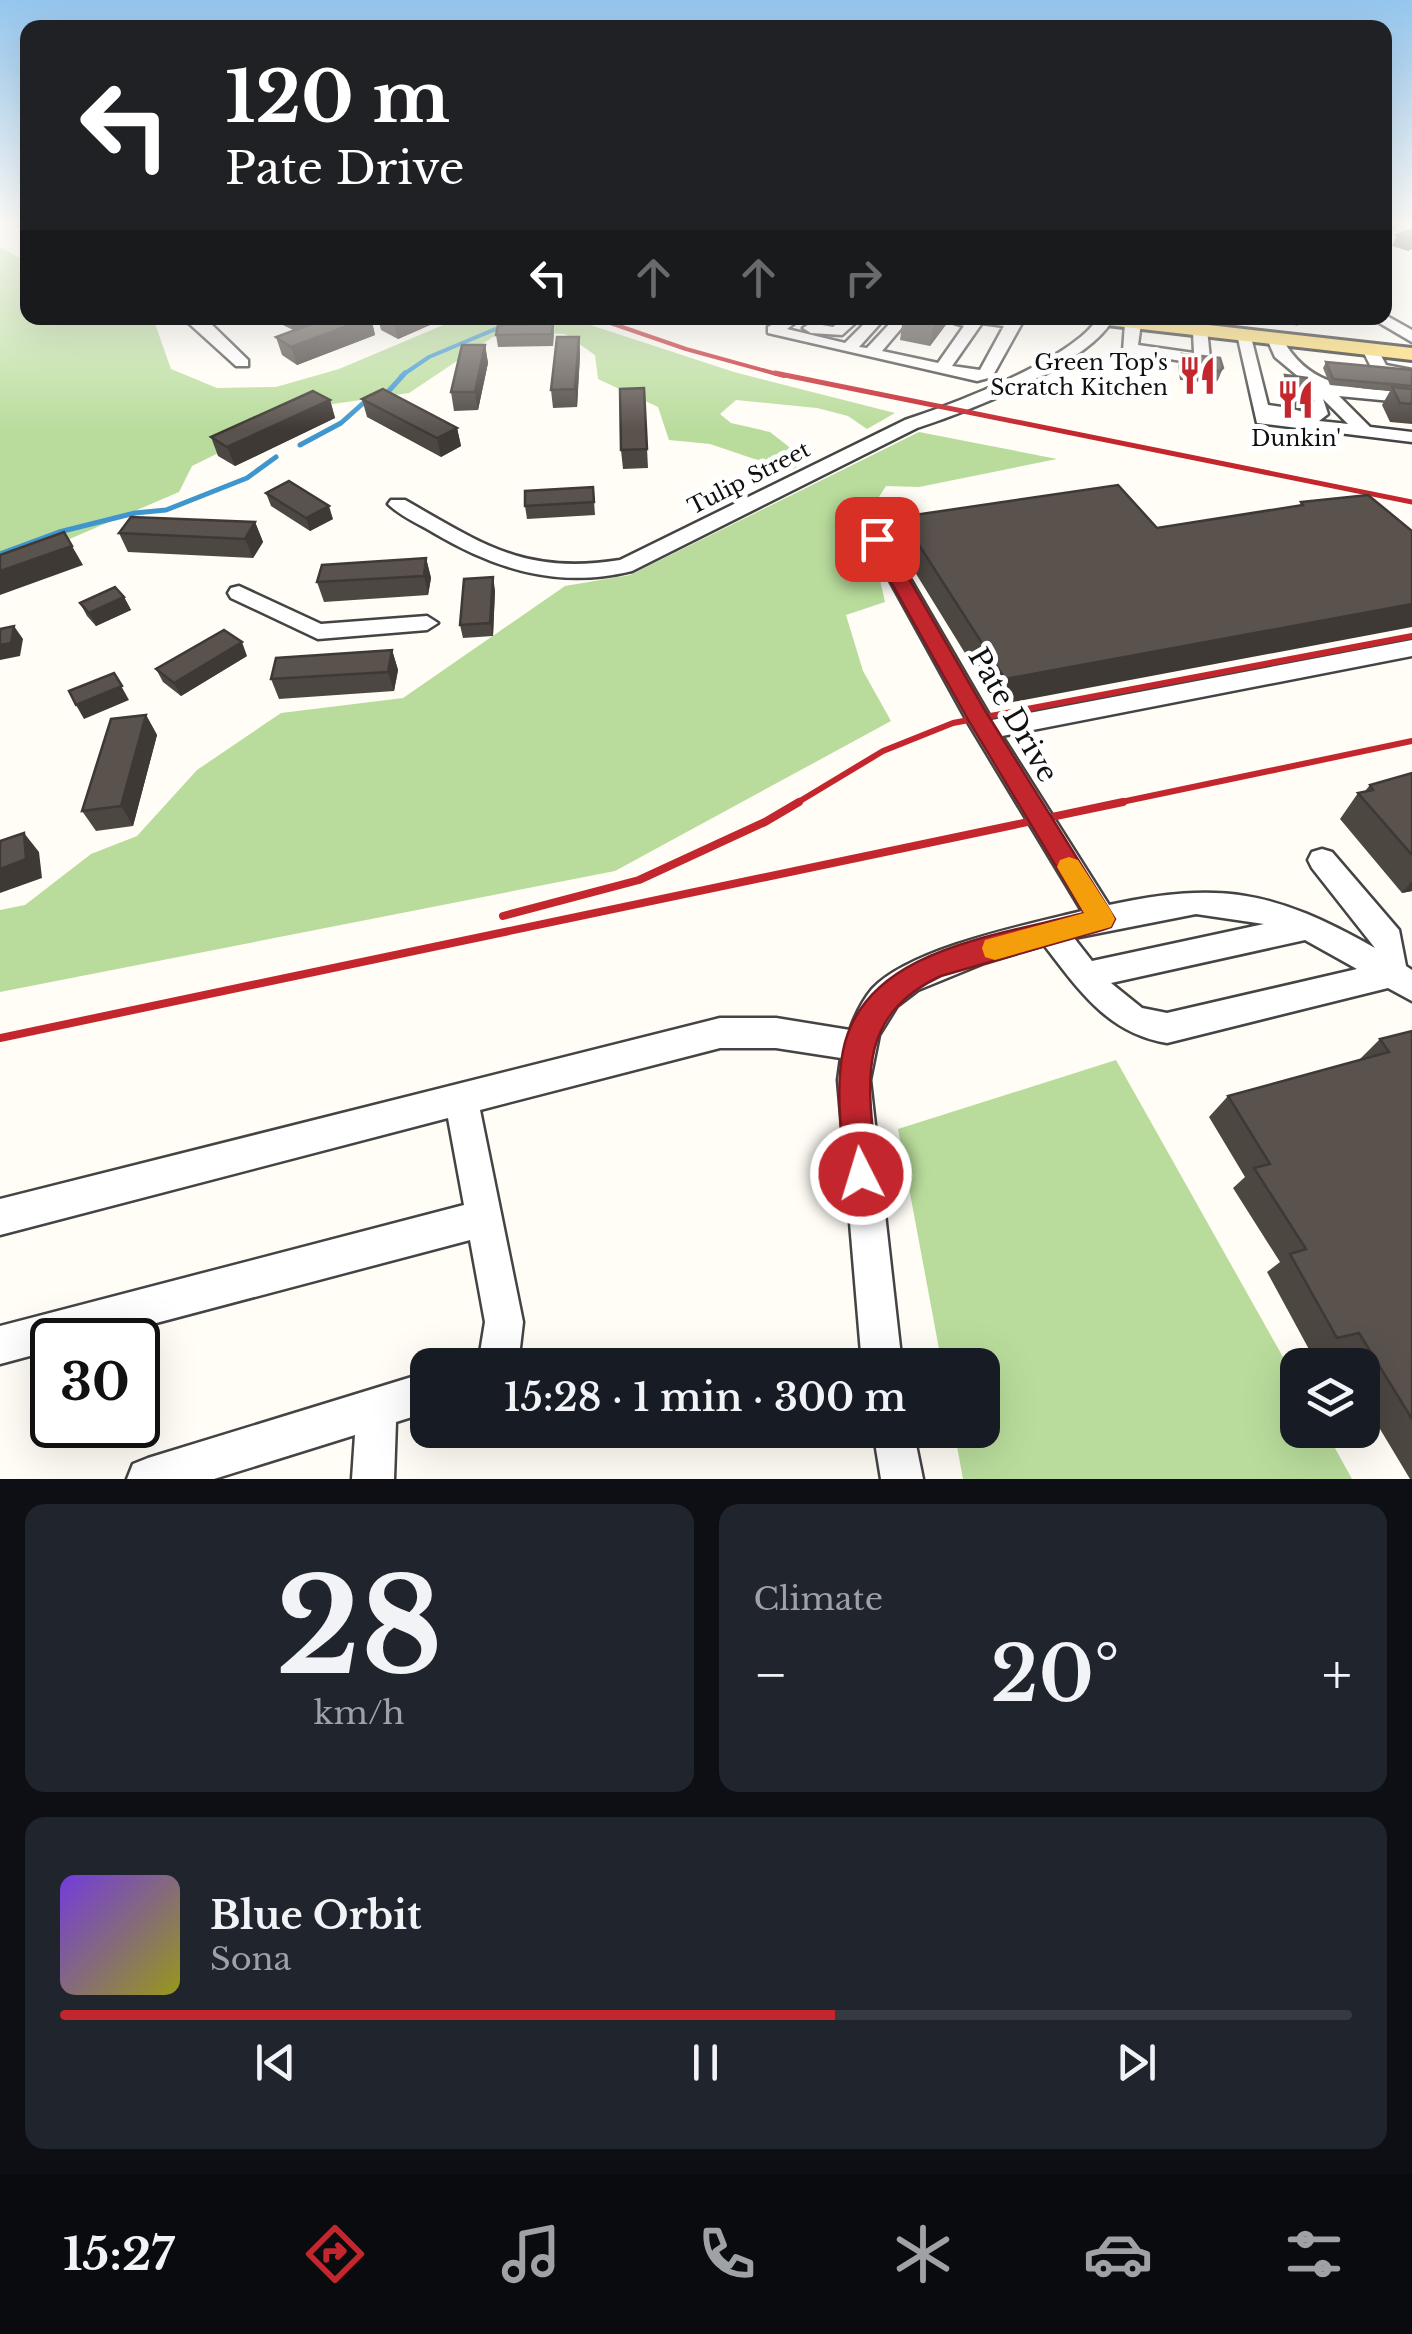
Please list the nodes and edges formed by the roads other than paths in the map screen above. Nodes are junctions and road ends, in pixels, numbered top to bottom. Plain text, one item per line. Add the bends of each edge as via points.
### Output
1 (203, 325) edge
2 (781, 325) edge
3 (811, 325) edge
4 (845, 325) edge
5 (871, 325) edge
6 (898, 325) edge
7 (974, 325) edge
8 (1013, 325) edge
9 (1101, 325) edge
10 (1149, 325) edge
11 (1244, 338) junction
12 (848, 349) junction
13 (1282, 351) junction
14 (871, 354) junction
15 (1412, 354) edge
16 (242, 362) dead end
17 (1324, 364) edge
18 (1375, 367) junction
19 (941, 370) junction
20 (1251, 371) junction
21 (1316, 383) junction
22 (1408, 391) edge
23 (1260, 408) junction
24 (1366, 432) junction
25 (1412, 437) edge
26 (398, 504) dead end
27 (877, 539) dead end
28 (240, 593) dead end
29 (426, 623) dead end
30 (1412, 648) edge
31 (986, 730) junction
32 (1322, 860) dead end
33 (1102, 919) junction
34 (1302, 928) junction
35 (1052, 933) junction
36 (1087, 975) junction
37 (1401, 980) edge
38 (858, 1046) junction
39 (461, 1098) junction
40 (0, 1217) edge
41 (484, 1218) junction
42 (0, 1345) edge
43 (500, 1348) edge
44 (880, 1348) edge
45 (410, 1398) edge
46 (376, 1408) junction
47 (896, 1448) edge
48 (148, 1479) edge
49 (372, 1479) edge
50 (902, 1479) edge

1 - 16 street
2 - 12 street via 774,330
3 - 4 street via 836,332
5 - 12 street
6 - 14 street
7 - 19 street
8 - 19 street via 986,373
9 - 26 street, Tulip Street via 1079,348 624,566 572,574 519,568
10 - 11 main road
11 - 13 main road
11 - 20 street
12 - 14 street
13 - 17 street
13 - 18 main road
13 - 21 street
14 - 19 street
15 - 18 main road
18 - 22 street
20 - 21 street
20 - 23 street
21 - 22 street
21 - 23 street via 1312,395 1319,414 1313,417
21 - 24 street
23 - 24 street via 1262,419
24 - 25 street
27 - 31 street, Pate Drive
28 - 29 street via 318,632
30 - 31 street
31 - 33 street, Pate Drive
32 - 37 street via 1389,939
33 - 34 street via 1210,902 1243,906
33 - 35 street
34 - 36 street
34 - 37 street
35 - 36 street
35 - 38 street via 906,979 886,995
36 - 37 street via 1114,1007 1150,1028
38 - 39 street via 776,1033 720,1033
38 - 44 street via 856,1136
39 - 40 street
39 - 41 street
41 - 42 street
41 - 43 street via 504,1322
45 - 46 street
46 - 48 street
46 - 49 street
47 - 50 street

